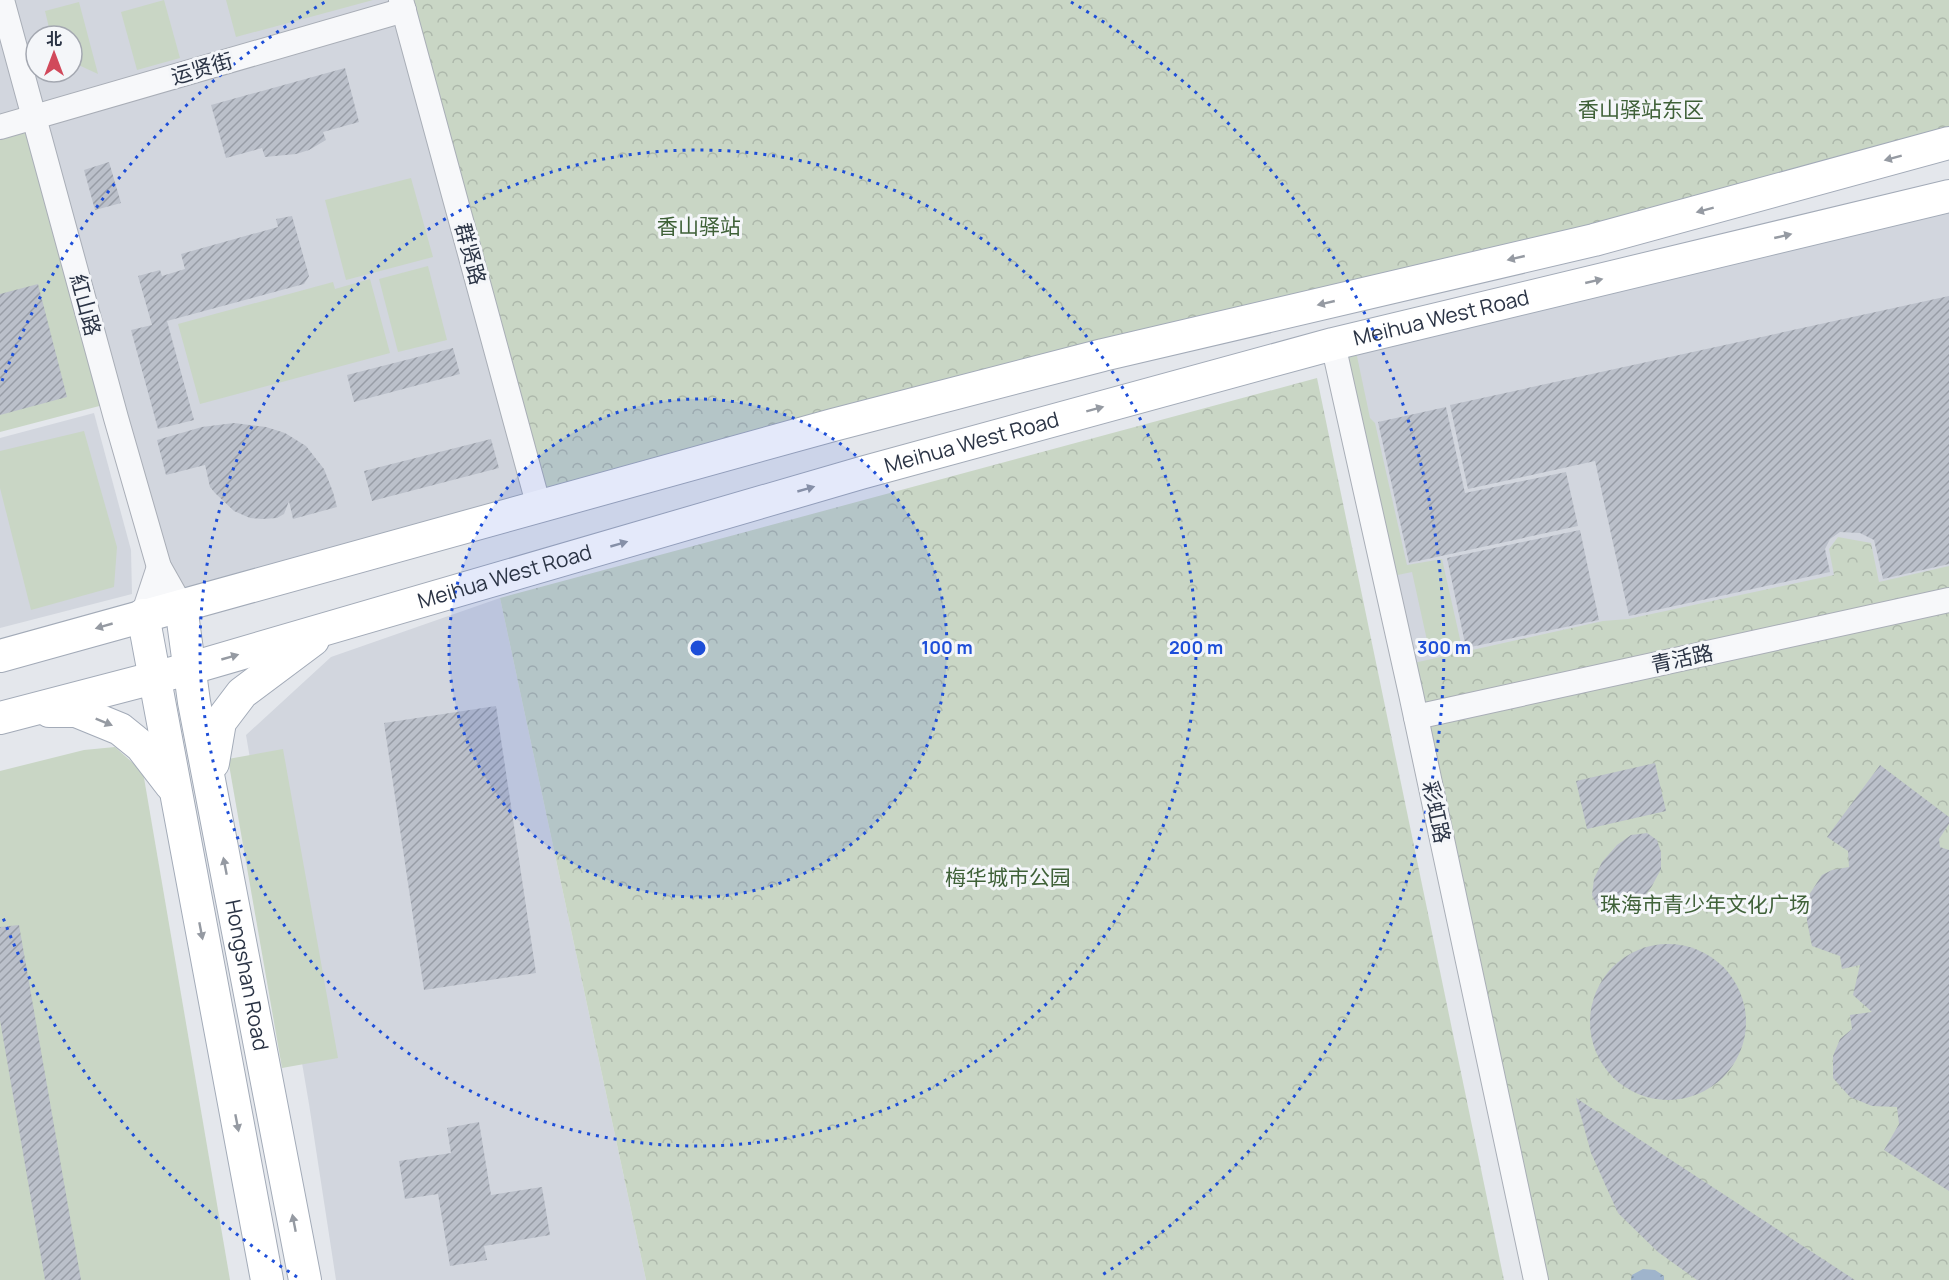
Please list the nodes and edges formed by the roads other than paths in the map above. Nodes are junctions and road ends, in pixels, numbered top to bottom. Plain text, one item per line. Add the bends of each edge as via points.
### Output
1 (2, 0) edge
2 (403, 5) edge
3 (35, 119) junction
4 (0, 127) edge
5 (1949, 142) edge
6 (1949, 196) edge
7 (1332, 344) junction
8 (538, 507) junction
9 (159, 567) junction
10 (1949, 600) edge
11 (181, 606) junction
12 (143, 615) junction
13 (326, 630) junction
14 (0, 656) edge
15 (188, 669) junction
16 (153, 678) junction
17 (13, 715) edge
18 (1416, 717) junction
19 (209, 781) junction
20 (175, 791) junction
21 (267, 1280) edge
22 (305, 1280) edge
23 (1536, 1280) edge

1 - 3 street, 紅山路
2 - 3 street, 运贤街
2 - 8 street, 群贤路
3 - 4 street, 运贤街
3 - 9 street, 紅山路
5 -> 8 main road, Meihua West Road via 1594,240 1103,355
7 -> 6 main road, Meihua West Road
13 -> 7 main road, Meihua West Road via 861,473
7 - 18 street, 彩虹路
8 - 11 main road, Meihua West Road
9 - 11 street, 紅山路
9 - 12 street
10 - 18 street, 青活路
11 - 12 main road, Meihua West Road
11 - 15 main road, Hongshan Road
12 -> 14 main road, Meihua West Road
12 - 16 main road, Hongshan Road
15 -> 13 main road, Meihua West Road
13 - 19 main road via 241,695 220,722
15 - 16 main road, Meihua West Road
15 - 19 main road, Hongshan Road
16 - 17 main road, Meihua West Road
16 - 20 main road, Hongshan Road
17 -> 20 main road via 76,711 120,729 141,746
18 - 23 street, 彩虹路
22 -> 19 main road, Hongshan Road
20 -> 21 main road, Hongshan Road

